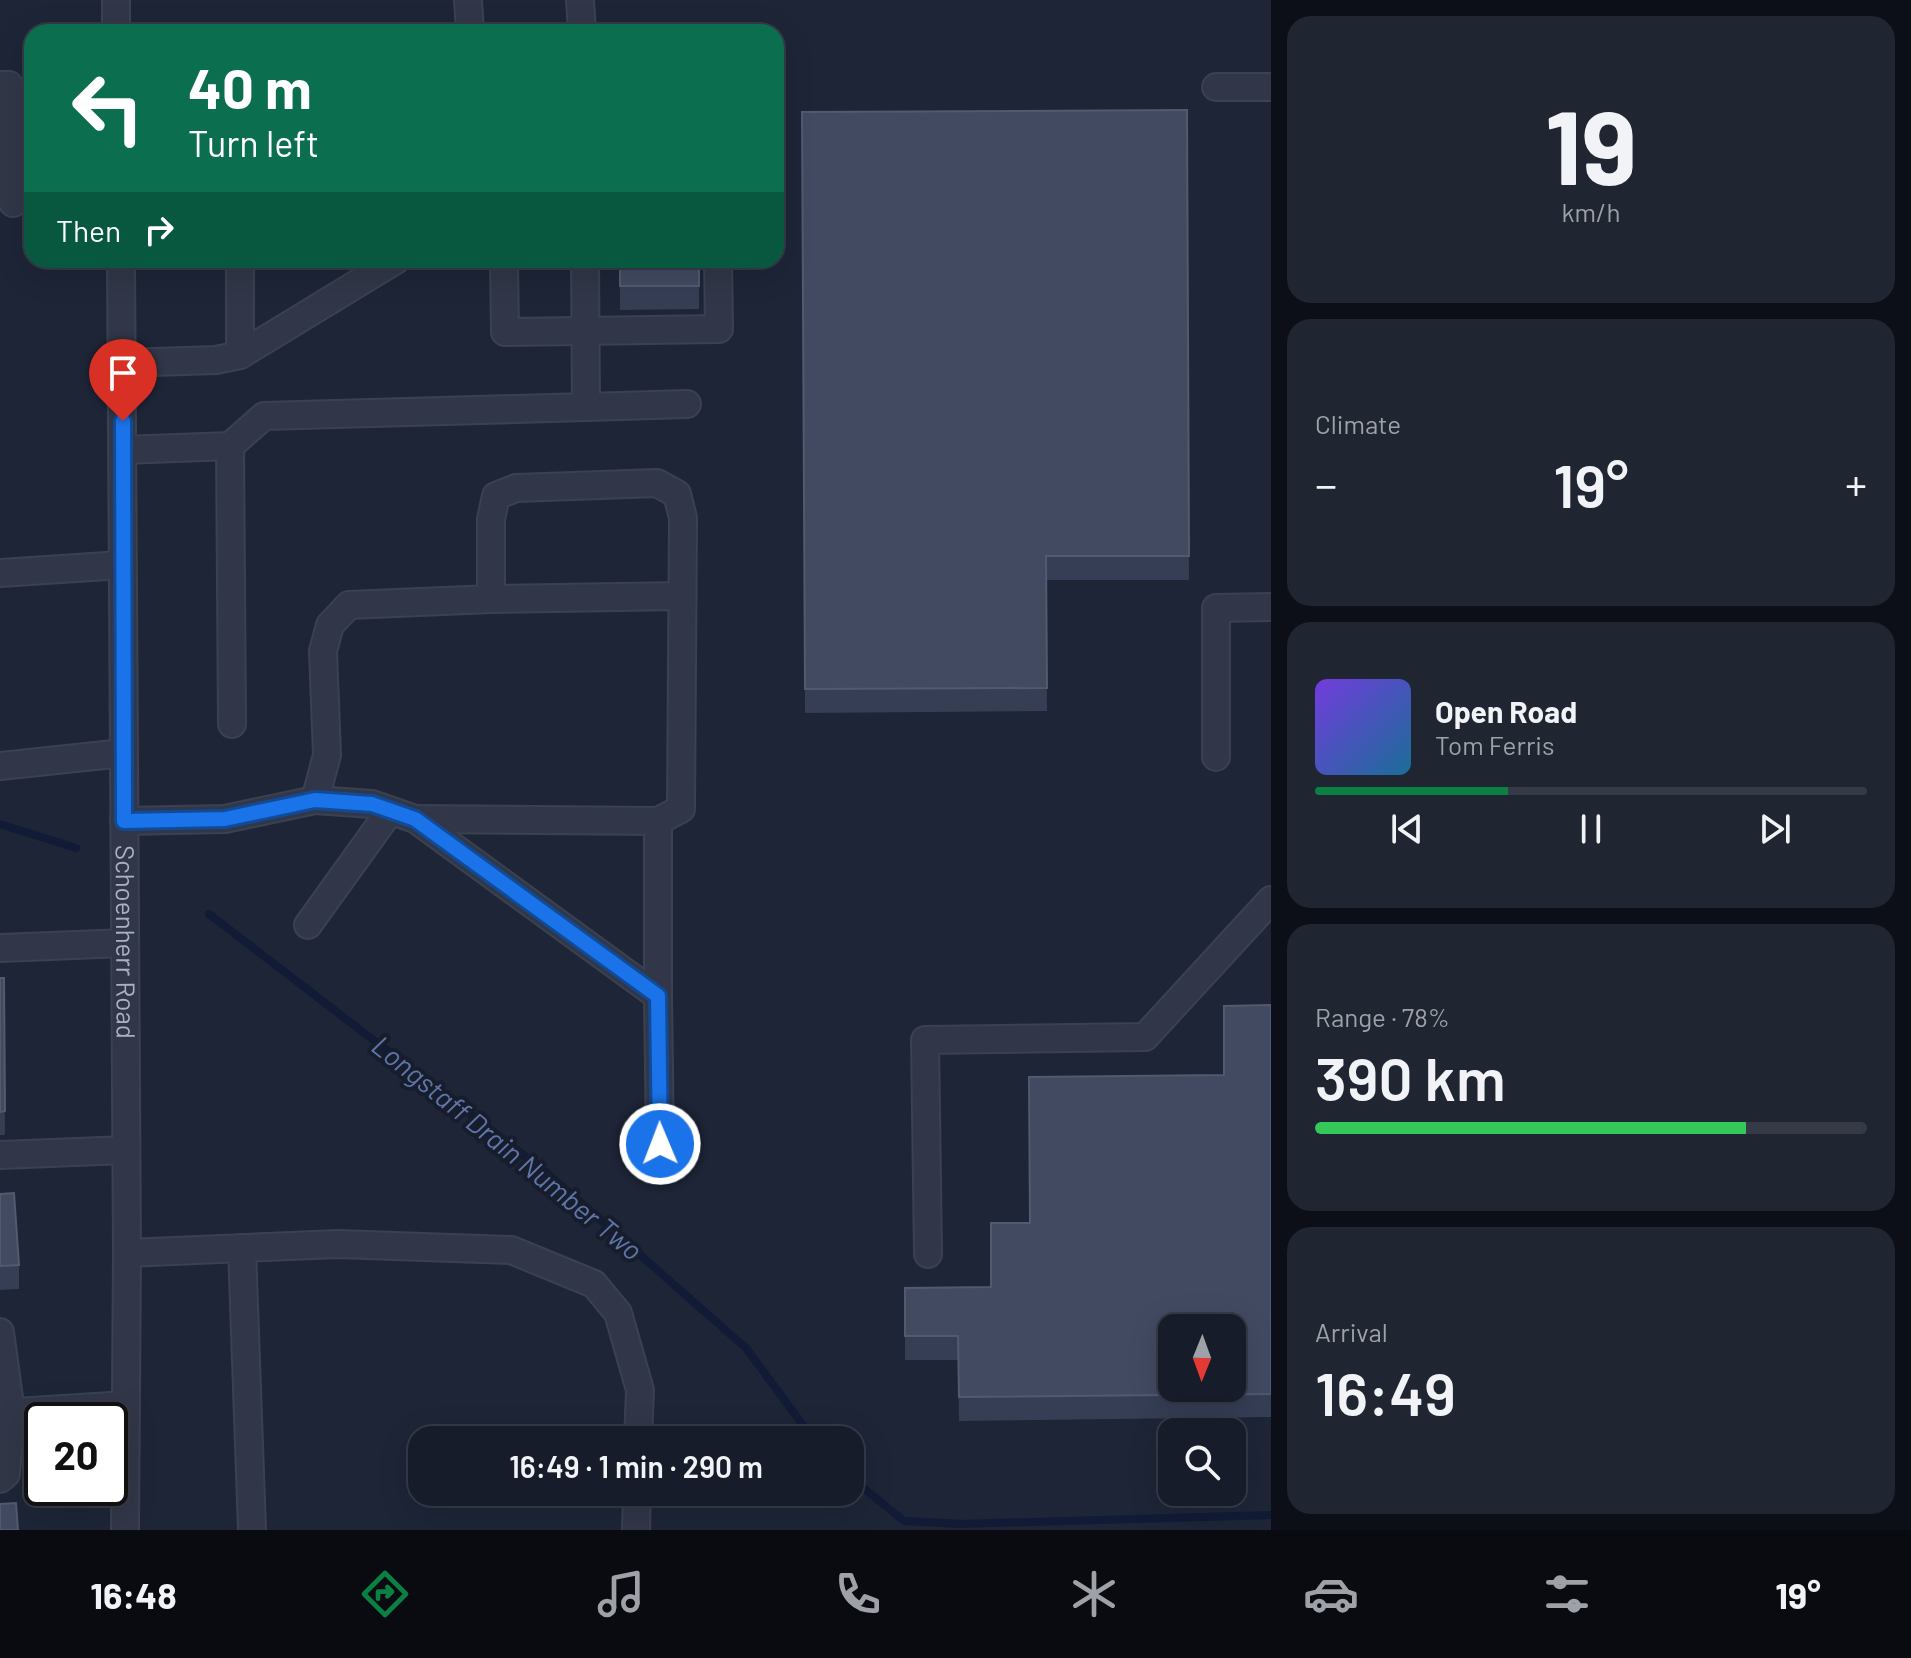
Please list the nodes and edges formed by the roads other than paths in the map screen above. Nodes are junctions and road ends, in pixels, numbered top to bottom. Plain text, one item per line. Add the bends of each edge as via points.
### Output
1 (116, 0) edge
2 (468, 0) edge
3 (580, 0) edge
4 (116, 24) edge
5 (470, 24) edge
6 (582, 24) edge
7 (0, 85) edge
8 (1216, 87) dead end
9 (1271, 87) edge
10 (15, 203) edge
11 (121, 268) edge
12 (240, 268) edge
13 (383, 268) edge
14 (504, 268) edge
15 (585, 268) edge
16 (718, 268) edge
17 (586, 332) junction
18 (240, 355) junction
19 (122, 363) junction
20 (687, 404) dead end
21 (586, 407) junction
22 (230, 446) junction
23 (123, 450) junction
24 (122, 565) junction
25 (0, 573) edge
26 (682, 596) junction
27 (491, 599) junction
28 (1271, 607) edge
29 (232, 724) dead end
30 (123, 753) junction
31 (1216, 757) dead end
32 (0, 766) edge
33 (315, 800) junction
34 (390, 811) junction
35 (415, 819) junction
36 (124, 821) junction
37 (658, 821) junction
38 (1271, 900) edge
39 (308, 925) dead end
40 (125, 943) junction
41 (0, 948) edge
42 (658, 996) junction
43 (660, 1144) dead end
44 (126, 1150) junction
45 (0, 1155) edge
46 (242, 1248) junction
47 (127, 1253) junction
48 (928, 1254) dead end
49 (0, 1332) edge
50 (126, 1402) edge
51 (5, 1413) edge
52 (639, 1426) edge
53 (0, 1479) edge
54 (125, 1506) edge
55 (637, 1506) edge
56 (125, 1530) edge
57 (252, 1530) edge
58 (636, 1530) edge

1 - 4 street
2 - 5 street
3 - 6 street
7 - 10 street via 9,85
8 - 9 street
11 - 19 street, Schoenherr Road
12 - 18 street
13 - 18 street
14 - 17 street via 505,332
15 - 17 street
16 - 17 street via 719,329
17 - 21 street
18 - 19 street
19 - 23 street, Schoenherr Road
20 - 21 street
21 - 22 street via 264,416
22 - 23 street
22 - 29 street
23 - 24 street, Schoenherr Road
24 - 25 street
24 - 30 street, Schoenherr Road
26 - 27 street
26 - 27 street via 683,518 677,494 657,483 516,488 496,496
26 - 37 street via 681,809
27 - 33 street via 349,605 330,625 323,651 327,755
28 - 31 street via 1216,608
30 - 32 street
30 - 36 street, Schoenherr Road
33 - 34 street via 372,804
33 - 36 street via 225,819
34 - 35 street
34 - 39 street
35 - 37 street
35 - 42 street
36 - 40 street, Schoenherr Road
37 - 42 street
38 - 48 street via 1145,1037 925,1040
40 - 41 street
40 - 44 street, Schoenherr Road
42 - 43 street
44 - 45 street
44 - 47 street, Schoenherr Road
46 - 47 street
46 - 52 street via 338,1244 511,1250 594,1284 618,1313 640,1390
46 - 57 street
47 - 50 street, Schoenherr Road
49 - 51 street
51 - 53 street via 6,1474
54 - 56 street, Schoenherr Road
55 - 58 street

